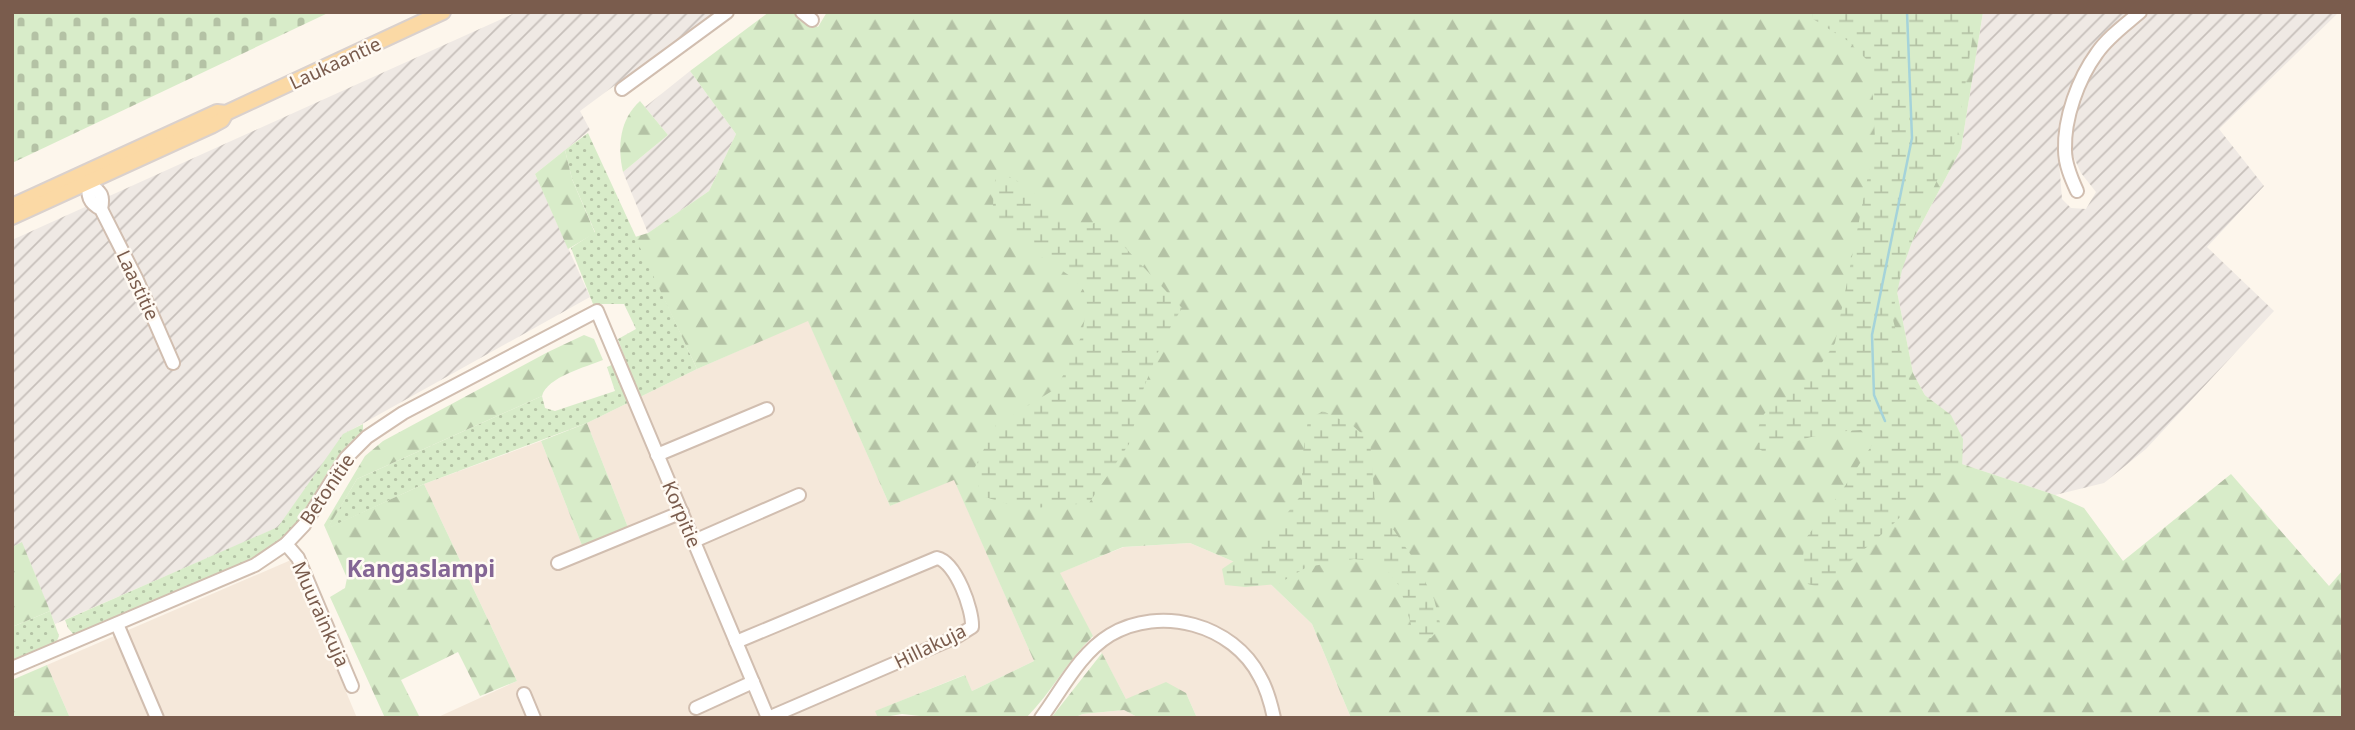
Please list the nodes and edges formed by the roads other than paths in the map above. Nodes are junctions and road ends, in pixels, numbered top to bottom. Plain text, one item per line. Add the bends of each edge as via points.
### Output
1 (443, 12) edge
2 (727, 12) edge
3 (2140, 12) edge
4 (622, 89) dead end
5 (86, 178) junction
6 (2077, 191) dead end
7 (12, 206) edge
8 (12, 217) edge
9 (597, 311) joint
10 (173, 363) dead end
11 (767, 409) dead end
12 (657, 455) junction
13 (799, 495) dead end
14 (682, 512) junction
15 (694, 541) junction
16 (286, 544) junction
17 (558, 563) dead end
18 (117, 624) junction
19 (736, 642) junction
20 (12, 668) edge
21 (753, 682) junction
22 (352, 686) dead end
23 (524, 694) dead end
24 (702, 706) dead end
25 (157, 718) edge
26 (534, 718) edge
27 (768, 718) edge
28 (1041, 718) edge
29 (1274, 718) edge

1 - 5 main road, Laukaantie via 226,113 212,126
2 - 4 street
3 - 6 street via 2096,54 2075,97 2065,149
5 - 7 main road, Laukaantie
5 - 8 main road, Laukaantie
5 - 10 street, Laastitie via 89,198 101,209
9 - 12 street, Korpitie
9 - 16 street, Betonitie via 403,412 367,437 346,458 304,525
11 - 12 street
12 - 14 street, Korpitie
13 - 15 street
14 - 15 street, Korpitie
14 - 17 street
15 - 19 street, Korpitie
16 - 18 street, Betonitie via 255,565
16 - 22 street, Muurainkuja via 298,558
18 - 20 street, Betonitie
18 - 25 street
19 - 21 street, Korpitie
19 - 27 street, Hillakuja via 937,558 956,575 972,627
21 - 24 street
21 - 27 street, Korpitie
23 - 26 street
28 - 29 street via 1075,668 1108,636 1169,620 1203,628 1232,643 1260,676

